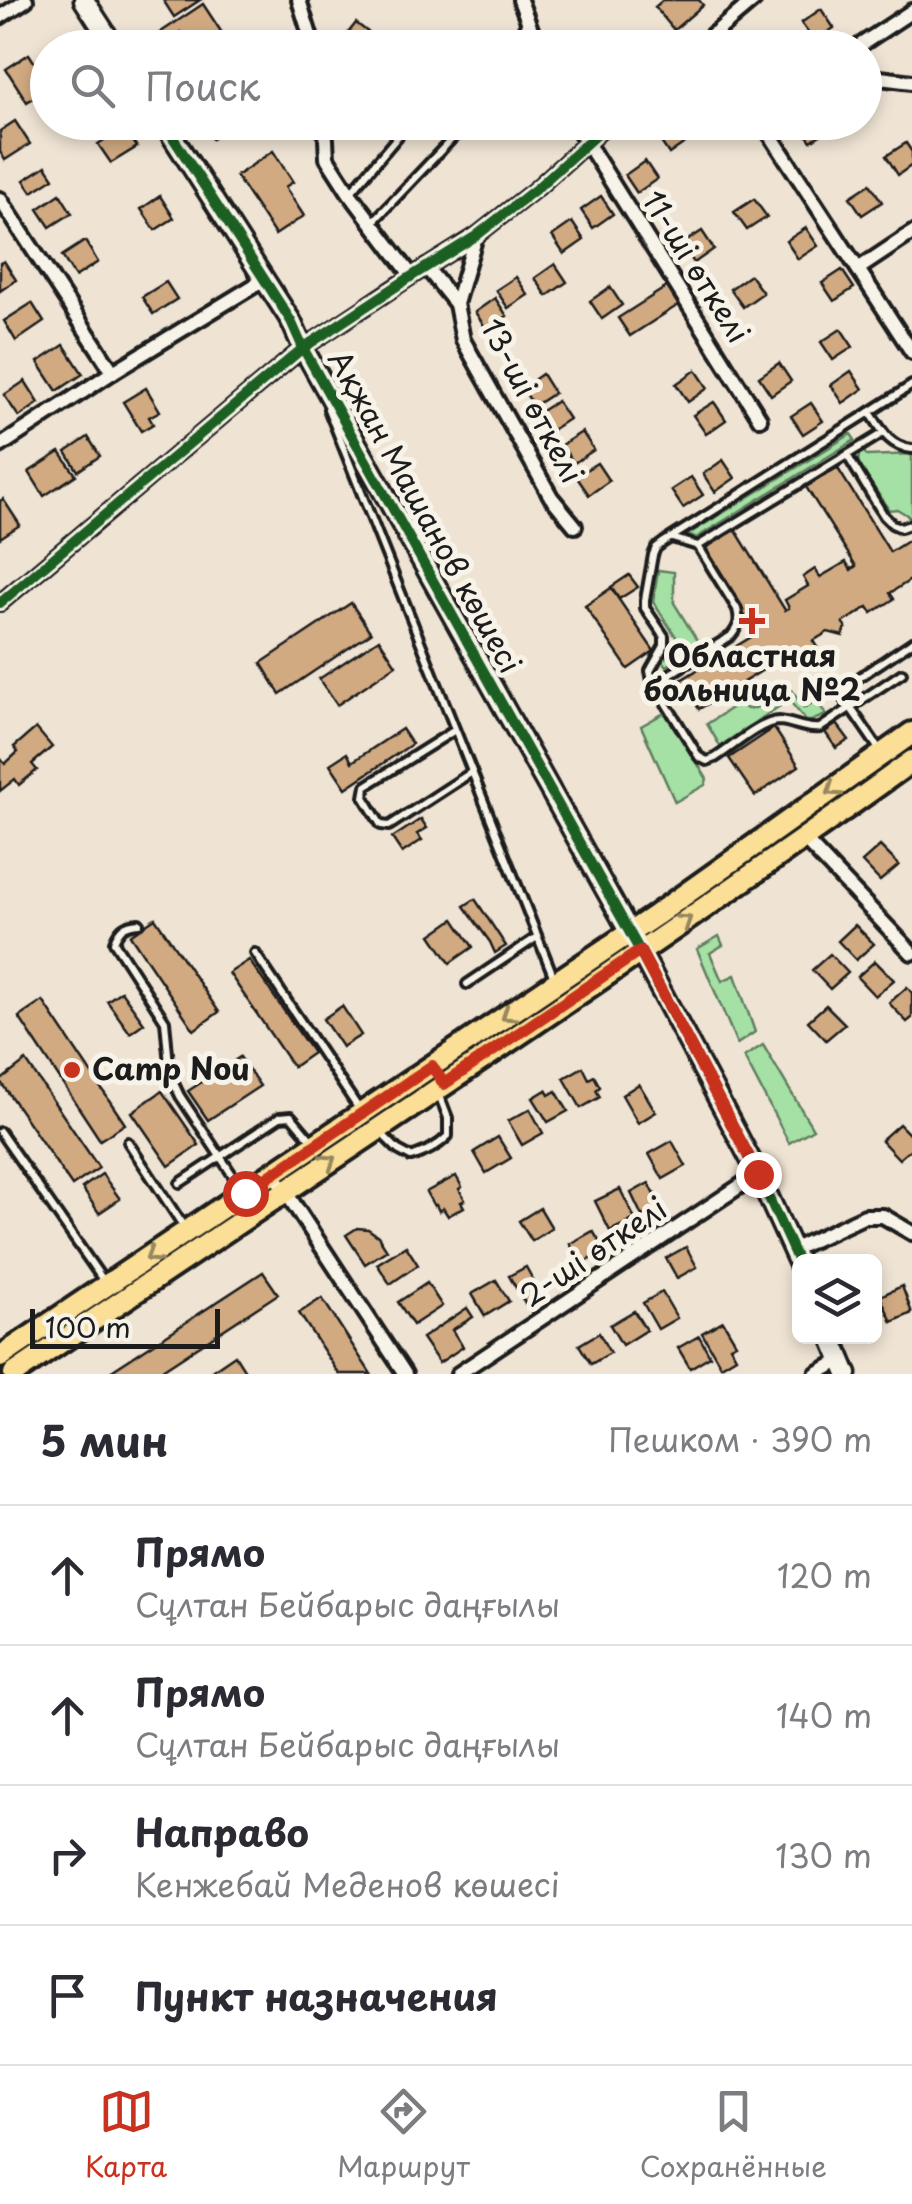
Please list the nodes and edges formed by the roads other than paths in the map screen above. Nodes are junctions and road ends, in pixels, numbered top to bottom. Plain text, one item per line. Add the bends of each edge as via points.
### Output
1 (26, 0) edge
2 (84, 0) edge
3 (299, 0) edge
4 (520, 0) edge
5 (754, 0) edge
6 (912, 11) edge
7 (0, 17) edge
8 (528, 20) junction
9 (103, 30) edge
10 (308, 30) edge
11 (522, 30) edge
12 (532, 30) edge
13 (718, 30) edge
14 (882, 31) edge
15 (882, 78) edge
16 (912, 82) edge
17 (176, 140) edge
18 (326, 140) edge
19 (395, 140) edge
20 (451, 140) edge
21 (774, 140) edge
22 (588, 142) joint
23 (350, 194) junction
24 (0, 199) edge
25 (373, 222) junction
26 (912, 234) edge
27 (476, 236) junction
28 (426, 267) junction
29 (858, 269) junction
30 (412, 276) junction
31 (265, 278) junction
32 (456, 304) junction
33 (303, 348) junction
34 (912, 352) edge
35 (113, 372) junction
36 (912, 385) edge
37 (870, 412) junction
38 (760, 418) dead end
39 (883, 432) junction
40 (0, 446) edge
41 (912, 449) edge
42 (847, 455) junction
43 (912, 524) edge
44 (575, 526) dead end
45 (671, 537) junction
46 (698, 546) junction
47 (0, 602) edge
48 (912, 642) edge
49 (902, 673) dead end
50 (663, 698) junction
51 (850, 708) junction
52 (455, 730) junction
53 (912, 733) edge
54 (882, 754) junction
55 (912, 760) edge
56 (472, 772) junction
57 (804, 839) junction
58 (139, 922) dead end
59 (537, 937) junction
60 (635, 942) junction
61 (255, 953) dead end
62 (912, 953) edge
63 (555, 983) junction
64 (467, 984) dead end
65 (437, 1080) junction
66 (370, 1121) junction
67 (0, 1132) edge
68 (128, 1142) dead end
69 (316, 1146) junction
70 (220, 1156) junction
71 (758, 1174) junction
72 (279, 1182) junction
73 (180, 1183) dead end
74 (245, 1193) junction
75 (187, 1232) junction
76 (912, 1232) edge
77 (794, 1254) edge
78 (803, 1254) edge
79 (107, 1286) junction
80 (0, 1358) edge
81 (844, 1367) edge
82 (14, 1374) edge
83 (405, 1374) edge
84 (458, 1374) edge
85 (816, 1374) edge

1 - 7 street
2 - 9 street
3 - 10 street
4 - 8 street
5 - 13 street
6 - 14 street
8 - 11 lane
8 - 12 street
15 - 16 street
17 - 31 street, Ақжан Машанов көшесі
18 - 23 street via 327,158
19 - 23 lane
20 - 25 lane
21 - 29 street
22 - 27 street
22 - 38 street, 11-ші өткелі
23 - 25 street
24 - 35 street
25 - 30 street
26 - 29 street
27 - 28 street
27 - 32 street, 13-ші өткелі
28 - 30 street
28 - 32 street
29 - 34 street
30 - 33 street
31 - 33 street, Ақжан Машанов көшесі
31 - 35 street
32 - 44 street, 13-ші өткелі via 462,340 551,497
33 - 47 street
33 - 52 lane
33 - 60 street, Ақжан Машанов көшесі
35 - 40 street
36 - 37 lane
37 - 39 lane
37 - 45 lane
39 - 41 lane
39 - 42 lane
42 - 43 lane via 884,516 900,528
42 - 46 lane
45 - 46 lane
45 - 50 lane via 656,548 645,600 664,636 650,671
46 - 50 lane via 737,609 738,627 670,674
48 - 51 lane via 839,691
49 - 51 lane
50 - 51 lane via 706,760 762,726 820,728
51 - 54 lane
52 - 56 lane
52 - 56 lane via 366,786 364,798 381,825 389,826
53 - 54 main road
54 -> 60 main road
55 - 57 main road
56 - 59 lane
60 -> 57 main road
57 - 62 street
58 - 70 lane via 118,931 114,942 164,1021 170,1075
59 - 63 lane
59 - 64 lane
60 - 63 main road
60 - 65 main road
60 - 71 street, Ақжан Машанов көшесі
61 - 66 lane
63 -> 65 main road
65 - 66 main road
65 - 66 lane via 448,1136 428,1151 411,1156 398,1150
66 - 69 main road
72 -> 66 main road
67 - 79 lane
68 - 75 lane
69 - 70 lane via 286,1115
69 - 72 main road
70 - 73 lane
70 - 74 lane
71 - 77 street, Ақжан Машанов көшесі
71 - 84 street, 2-ші өткелі
72 - 74 main road
72 - 82 main road
72 - 83 street
74 - 75 main road
75 -> 79 main road
76 - 78 street via 884,1216 865,1216
79 - 80 main road
81 - 85 street

